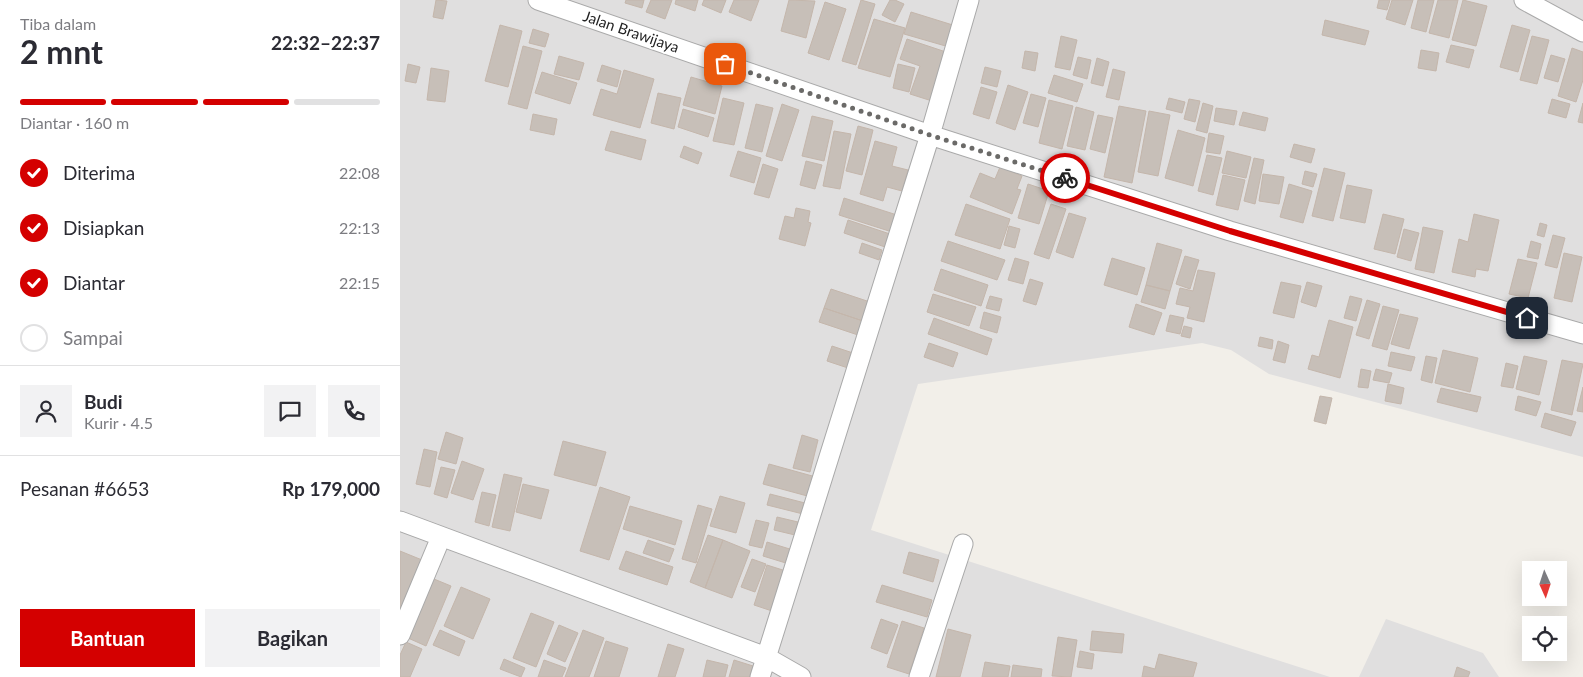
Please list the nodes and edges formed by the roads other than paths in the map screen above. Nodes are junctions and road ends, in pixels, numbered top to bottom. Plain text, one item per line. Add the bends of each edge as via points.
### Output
1 (538, 0) edge
2 (969, 0) edge
3 (1524, 0) edge
4 (1583, 32) edge
5 (930, 135) junction
6 (1583, 334) edge
7 (400, 521) edge
8 (441, 537) junction
9 (963, 544) dead end
10 (400, 634) edge
11 (766, 657) junction
12 (760, 677) edge
13 (801, 677) edge
14 (919, 677) edge

1 - 5 street, Jalan Brawijaya
2 - 5 street
3 - 4 street
5 - 6 street, Jalan Brawijaya via 1230,231
5 - 11 street
7 - 8 street
8 - 10 street
8 - 11 street
9 - 14 street
11 - 12 street
11 - 13 street

